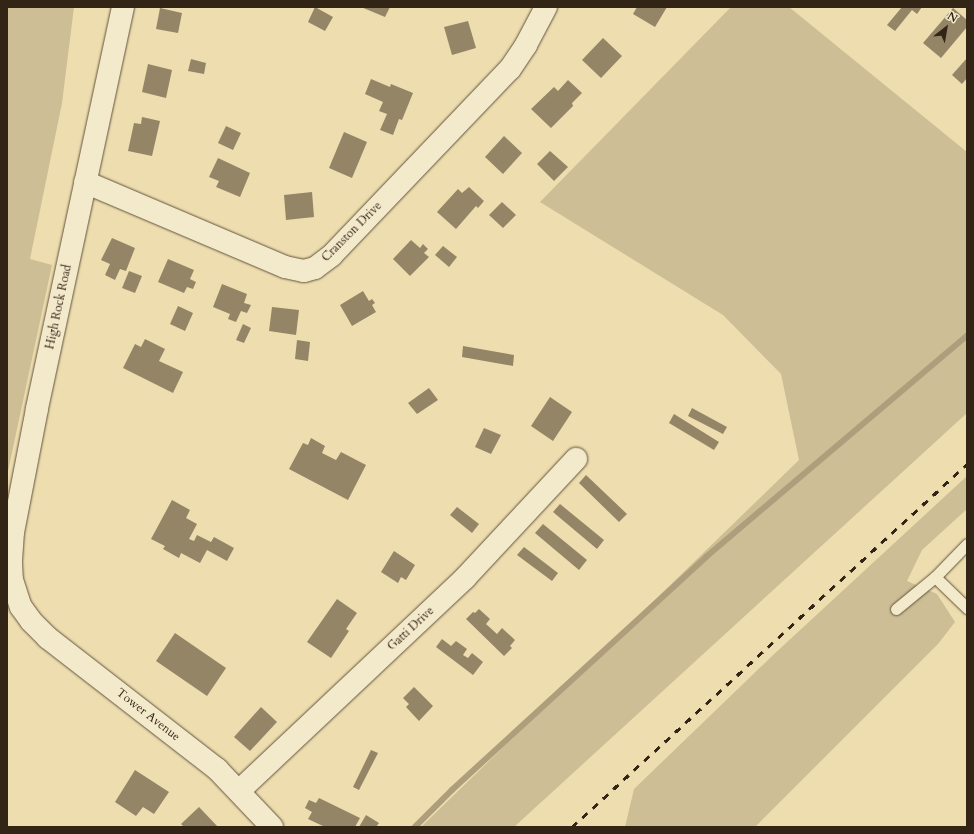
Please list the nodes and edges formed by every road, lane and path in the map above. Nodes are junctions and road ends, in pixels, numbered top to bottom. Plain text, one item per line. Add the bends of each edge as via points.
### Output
1 (123, 7) edge
2 (541, 8) edge
3 (85, 182) junction
4 (576, 459) dead end
5 (967, 544) edge
6 (935, 576) junction
7 (967, 608) edge
8 (14, 610) edge
9 (896, 610) dead end
10 (239, 792) junction
11 (272, 827) edge

1 - 3 street, High Rock Road
2 - 3 street, Cranston Drive via 526,45 510,68 332,255 315,268 304,270 285,267
3 - 8 street, High Rock Road via 13,532 11,573
4 - 10 street, Gatti Drive via 466,578
5 - 6 lane
6 - 7 lane
6 - 9 lane
8 - 10 street, Tower Avenue via 210,764
10 - 11 street, Tower Avenue

